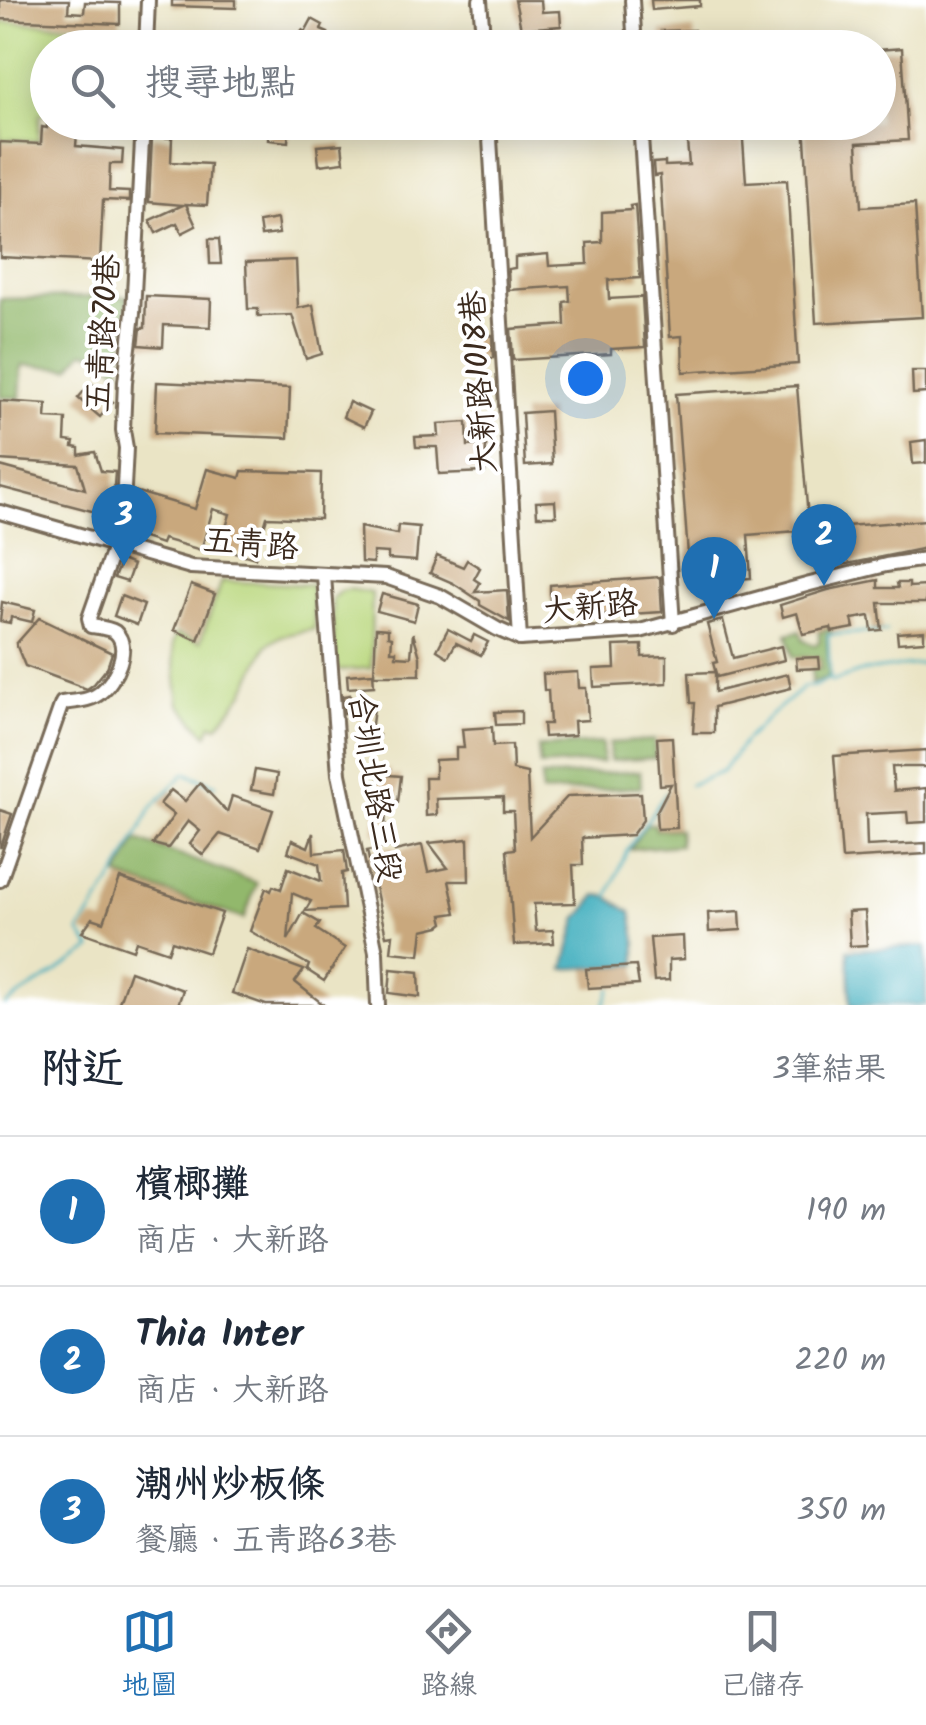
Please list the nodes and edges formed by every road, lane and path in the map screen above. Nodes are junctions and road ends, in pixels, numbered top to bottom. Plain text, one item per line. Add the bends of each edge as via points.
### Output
1 (148, 0) edge
2 (480, 0) edge
3 (632, 0) edge
4 (147, 30) edge
5 (482, 30) edge
6 (634, 30) edge
7 (142, 140) edge
8 (490, 140) edge
9 (641, 140) edge
10 (0, 512) edge
11 (118, 545) junction
12 (926, 559) edge
13 (324, 576) junction
14 (673, 624) junction
15 (520, 639) junction
16 (0, 880) edge
17 (378, 1005) edge

1 - 4 street
2 - 5 street
3 - 6 street
7 - 11 street, 五青路70巷
8 - 15 street, 大新路1018巷
9 - 14 street
10 - 11 street, 五青路
11 - 13 street, 五青路 via 191,567
11 - 16 street, 五青路70巷 via 88,618 91,626 118,636 118,666 99,694 62,703
12 - 14 street, 大新路
13 - 15 street, 大新路 via 386,577 420,587
13 - 17 street, 合圳北路三段 via 339,774 376,952
14 - 15 street, 大新路

